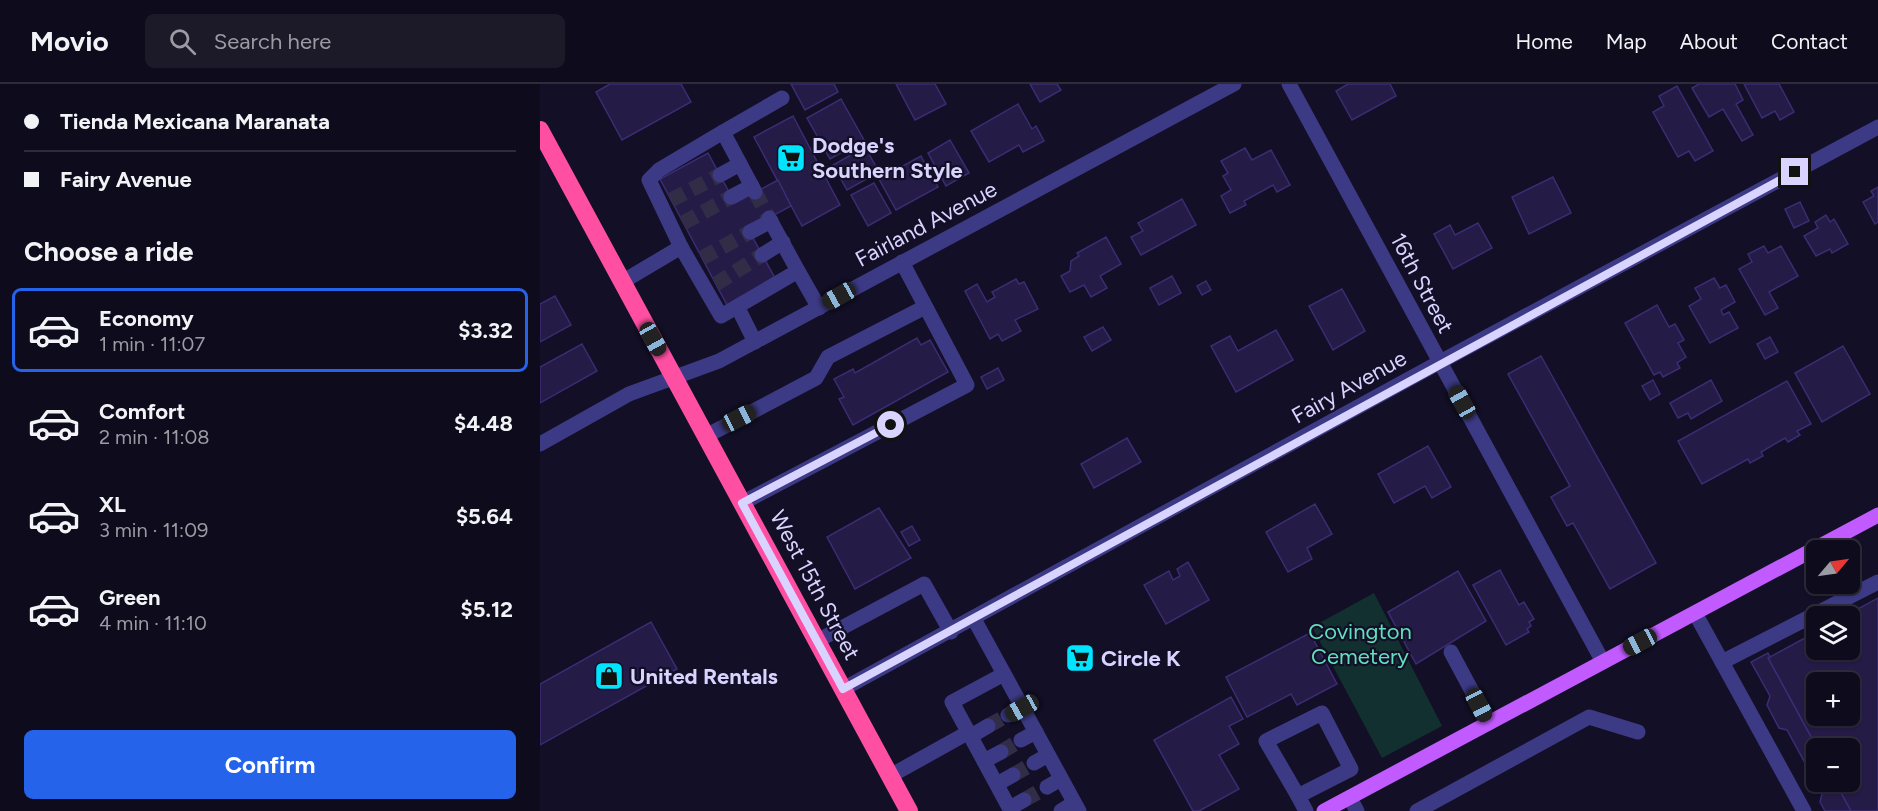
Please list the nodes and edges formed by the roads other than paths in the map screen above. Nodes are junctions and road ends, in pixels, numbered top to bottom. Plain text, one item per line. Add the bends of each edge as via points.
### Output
1 (1234, 84) edge
2 (1289, 84) edge
3 (782, 98) dead end
4 (1878, 127) edge
5 (540, 130) edge
6 (723, 132) junction
7 (740, 164) junction
8 (720, 175) tunnel mouth
9 (731, 197) tunnel mouth
10 (750, 232) tunnel mouth
11 (783, 242) junction
12 (681, 247) junction
13 (762, 255) tunnel mouth
14 (902, 262) junction
15 (798, 271) junction
16 (622, 282) junction
17 (925, 307) junction
18 (738, 308) junction
19 (819, 308) junction
20 (755, 342) junction
21 (1440, 362) junction
22 (674, 377) junction
23 (706, 436) junction
24 (540, 444) edge
25 (742, 503) junction
26 (1878, 514) edge
27 (1878, 582) edge
28 (1695, 613) junction
29 (974, 619) junction
30 (951, 632) junction
31 (817, 641) junction
32 (1451, 652) dead end
33 (1603, 662) junction
34 (1722, 662) junction
35 (1004, 675) junction
36 (843, 689) junction
37 (1022, 708) junction
38 (1008, 715) tunnel mouth
39 (1489, 723) junction
40 (988, 726) tunnel mouth
41 (1035, 732) junction
42 (1638, 732) dead end
43 (970, 734) junction
44 (1021, 740) tunnel mouth
45 (1001, 752) tunnel mouth
46 (984, 761) junction
47 (1351, 769) junction
48 (890, 776) junction
49 (1012, 776) tunnel mouth
50 (1061, 779) junction
51 (997, 784) junction
52 (1047, 787) tunnel mouth
53 (1298, 796) junction
54 (1024, 800) tunnel mouth
55 (1357, 800) edge
56 (1071, 808) edge
57 (1010, 809) edge
58 (909, 811) edge
59 (1306, 811) edge
60 (1324, 811) edge
61 (1417, 811) edge
62 (1803, 811) edge

1 - 14 street, Fairland Avenue
2 - 21 street, 16th Street
3 - 6 street
4 - 21 street, Fairy Avenue
5 - 16 highway, West 15th Street
6 - 7 street
6 - 12 street via 649,180 678,226
7 - 8 street
7 - 9 street via 754,189
10 - 11 street via 770,219
11 - 13 street
11 - 15 street
12 - 16 street
12 - 18 street via 697,261 721,316
14 - 17 street
14 - 19 street, Fairland Avenue
15 - 18 street
15 - 19 street
16 - 22 highway, West 15th Street
17 - 23 street via 828,357 816,378
17 - 25 street via 967,385
18 - 20 street
19 - 20 street, Fairland Avenue
20 - 22 street, Fairland Avenue via 719,361
21 - 29 street, Fairy Avenue
21 - 33 street, 16th Street
22 - 23 highway, West 15th Street
22 - 24 street, Fairland Avenue via 629,394
23 - 25 highway, West 15th Street
25 - 31 highway, West 15th Street
26 - 28 main road
27 - 34 street
28 - 33 main road
28 - 34 street
29 - 30 street, Fairy Avenue
29 - 35 street
30 - 31 street via 924,584
30 - 36 street, Fairy Avenue
31 - 36 highway, West 15th Street
32 - 39 street
33 - 39 main road
34 - 62 street
35 - 37 street
35 - 43 street via 952,702
36 - 48 highway, West 15th Street
37 - 38 street
37 - 41 street
39 - 55 main road
40 - 43 street
41 - 44 street
41 - 50 street via 1041,759
42 - 61 street via 1589,717
43 - 46 street
43 - 48 street
45 - 46 street
46 - 51 street
47 - 53 street
47 - 53 street via 1322,713 1266,741
47 - 55 street
48 - 58 highway, West 15th Street
49 - 51 street
50 - 52 street
50 - 56 street
51 - 57 street
53 - 59 street
54 - 57 street
55 - 60 main road

